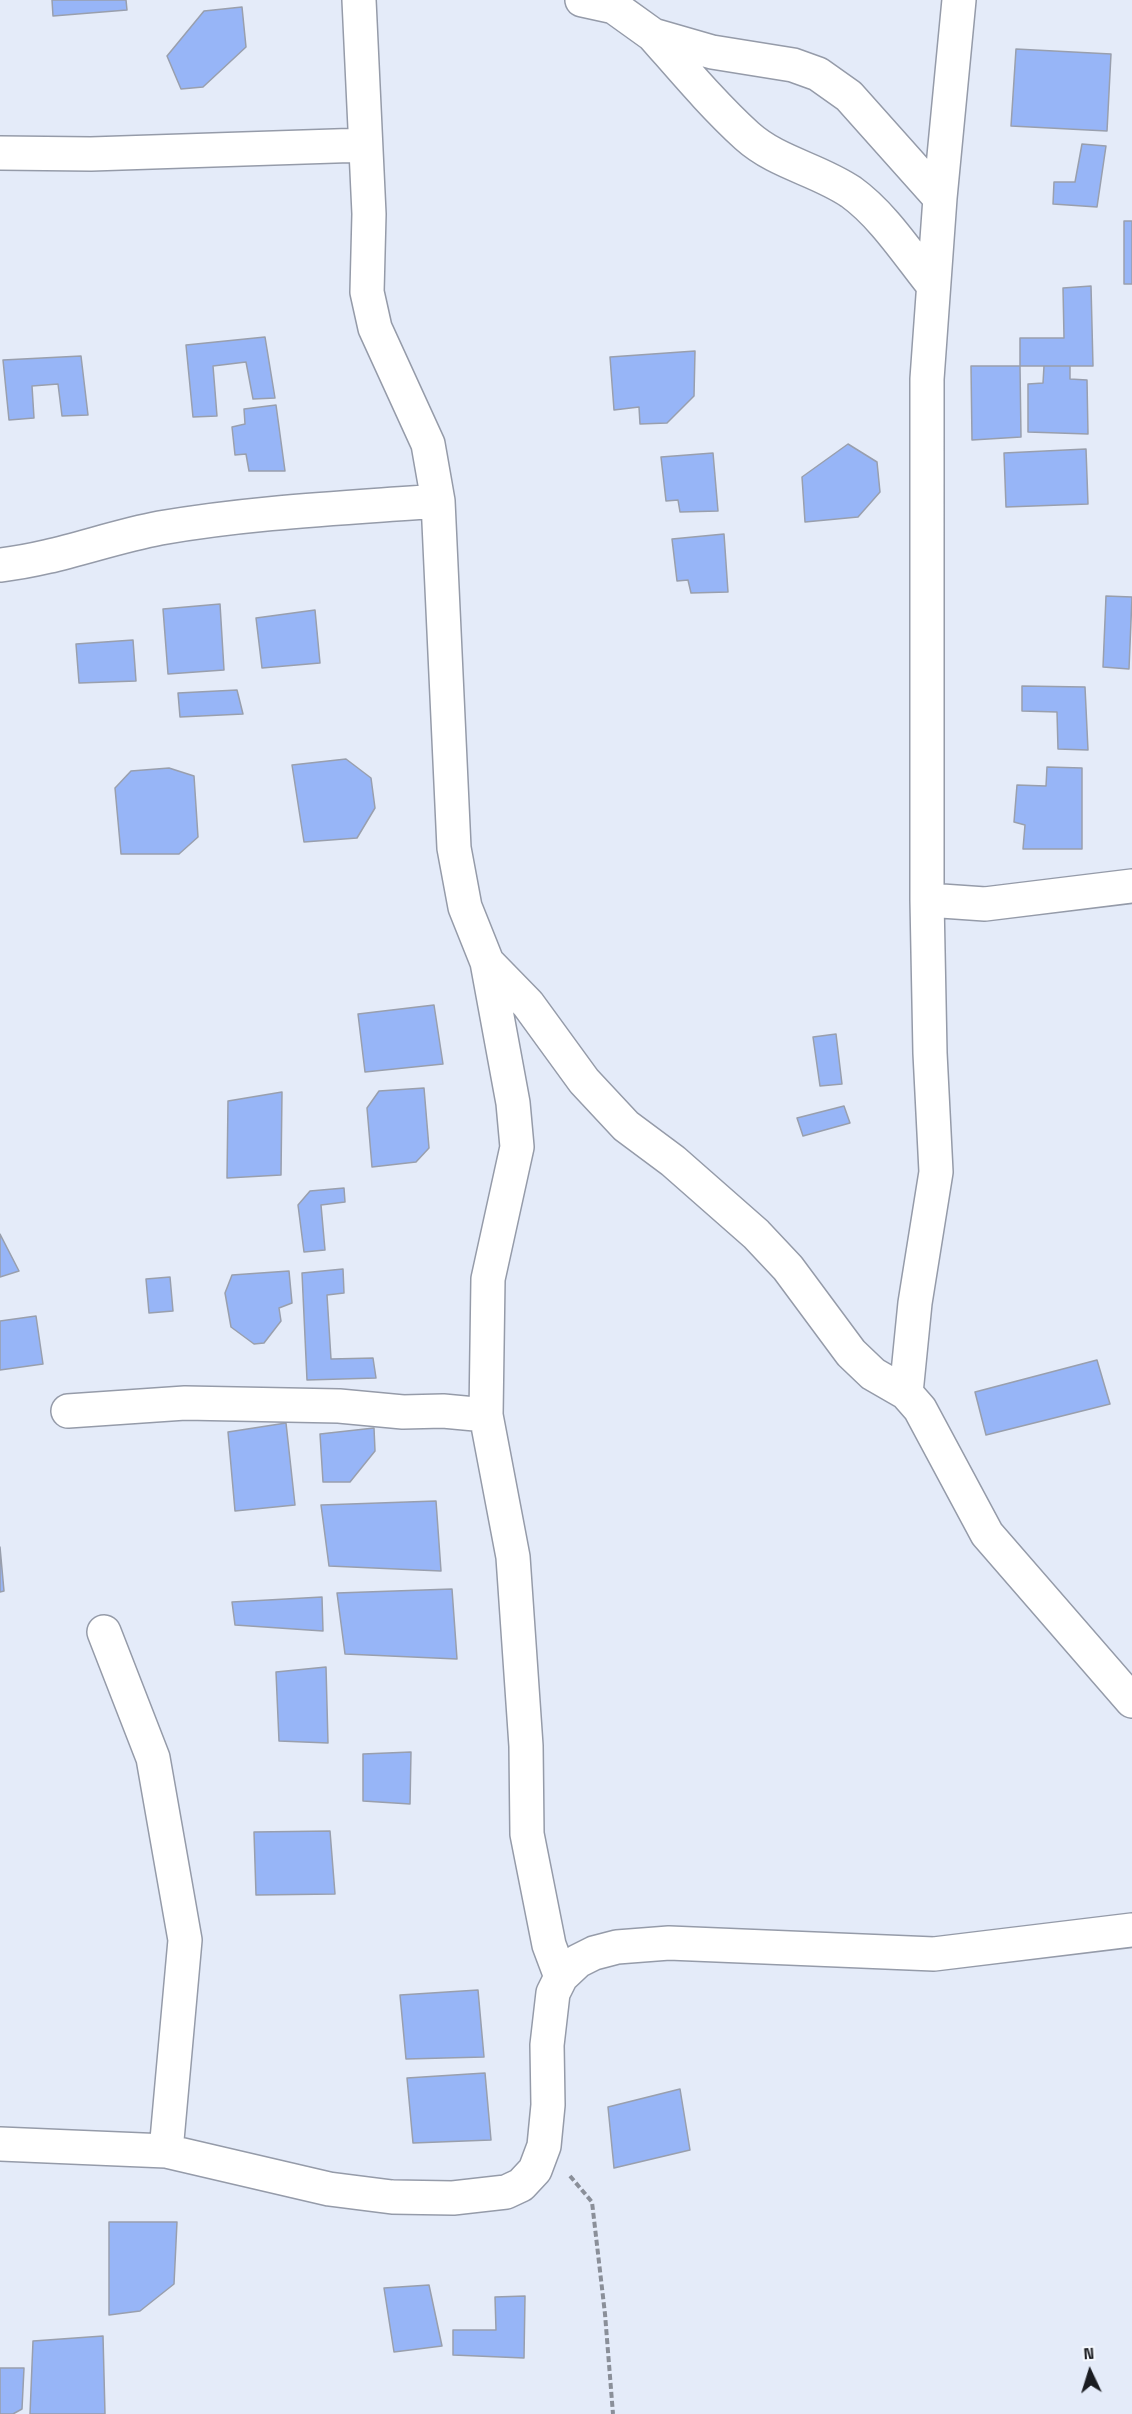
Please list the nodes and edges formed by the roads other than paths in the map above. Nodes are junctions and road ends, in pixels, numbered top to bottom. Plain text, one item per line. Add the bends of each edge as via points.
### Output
1 (359, 0) edge
2 (582, 0) edge
3 (959, 0) edge
4 (652, 35) junction
5 (364, 145) junction
6 (0, 153) edge
7 (940, 198) junction
8 (933, 285) junction
9 (438, 501) junction
10 (0, 565) edge
11 (1132, 886) edge
12 (927, 900) junction
13 (487, 962) junction
14 (906, 1393) junction
15 (68, 1411) dead end
16 (486, 1415) junction
17 (104, 1632) dead end
18 (1132, 1701) edge
19 (1132, 1930) edge
20 (561, 1977) junction
21 (0, 2144) edge
22 (166, 2151) junction

1 - 5 street
2 - 4 street via 614,7
3 - 7 street
4 - 7 street via 712,52 793,65 818,74 849,96
4 - 8 street via 747,136 772,155 825,177 853,194
5 - 6 street
5 - 9 street via 370,312 428,444
7 - 8 street
8 - 12 street via 927,379
9 - 10 street via 228,517
9 - 13 street via 454,848 465,907
11 - 12 street via 985,904
12 - 14 street via 936,1172 915,1303
13 - 14 street via 528,1004 606,1106 756,1234 788,1268 851,1353 873,1374
13 - 16 street via 513,1103 517,1147 488,1279
14 - 18 street via 932,1428 954,1477 987,1534
15 - 16 street via 185,1403
16 - 20 street via 513,1557 526,1746 527,1834 549,1946
17 - 22 street via 153,1758 185,1940
19 - 20 street via 934,1954 669,1943 617,1947 578,1961
20 - 22 street via 549,2012 544,2146 535,2170 514,2189 453,2198 392,2196 329,2189
21 - 22 street

